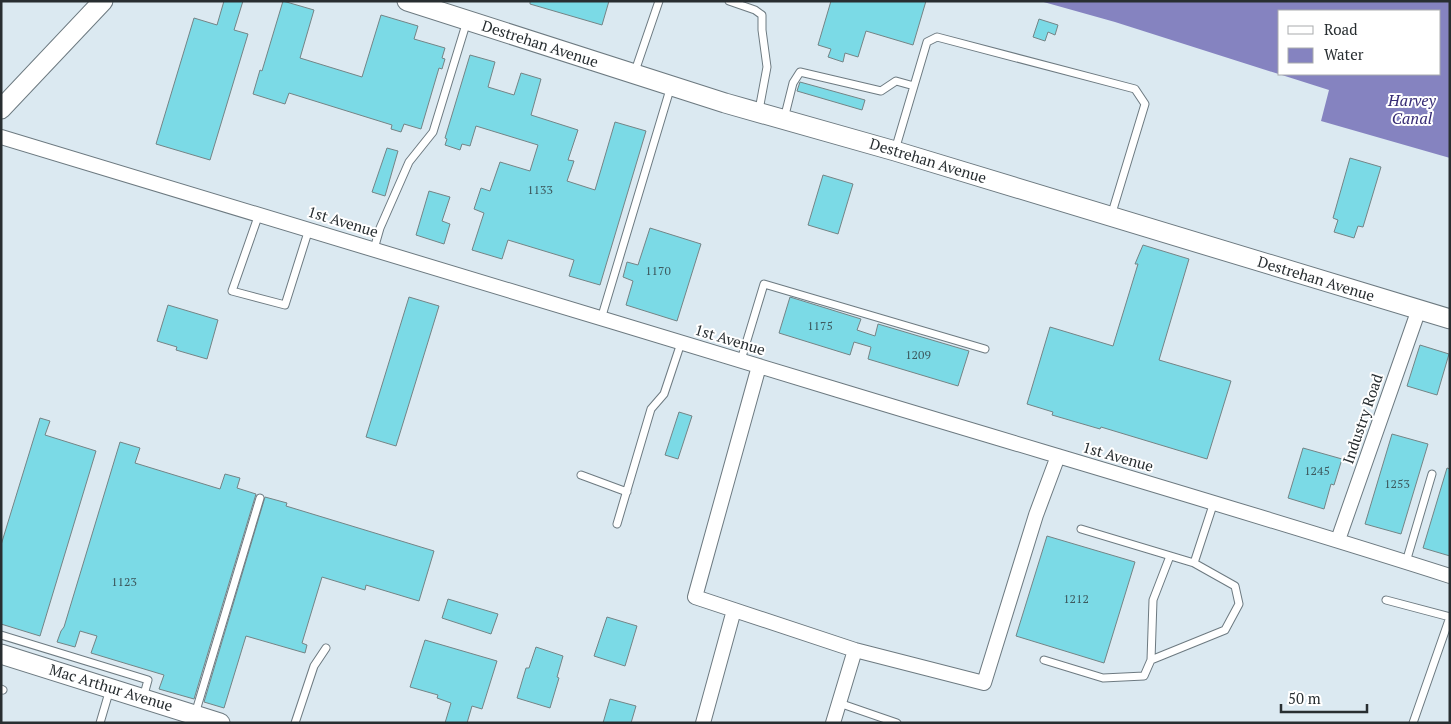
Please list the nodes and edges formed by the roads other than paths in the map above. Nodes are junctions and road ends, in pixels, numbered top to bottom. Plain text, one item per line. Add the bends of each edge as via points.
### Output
1 (103, 1) edge
2 (407, 1) edge
3 (659, 1) edge
4 (729, 1) edge
5 (467, 20) junction
6 (634, 74) junction
7 (671, 86) junction
8 (914, 86) junction
9 (1, 109) edge
10 (758, 113) junction
11 (783, 120) junction
12 (1, 137) edge
13 (895, 151) junction
14 (259, 214) junction
15 (1111, 217) junction
16 (309, 229) junction
17 (374, 249) junction
18 (1419, 309) junction
19 (1450, 318) edge
20 (601, 319) junction
21 (681, 343) junction
22 (985, 349) dead end
23 (741, 360) junction
24 (759, 366) junction
25 (1058, 456) junction
26 (1432, 474) dead end
27 (582, 475) dead end
28 (627, 492) junction
29 (260, 498) dead end
30 (1214, 502) junction
31 (617, 524) dead end
32 (1081, 529) dead end
33 (1338, 540) junction
34 (1170, 556) junction
35 (1406, 562) junction
36 (1194, 563) junction
37 (1450, 576) edge
38 (1386, 600) dead end
39 (734, 610) junction
40 (1450, 617) edge
41 (1, 635) edge
42 (326, 648) dead end
43 (855, 650) junction
44 (1, 654) edge
45 (39, 656) junction
46 (1044, 660) dead end
47 (1151, 660) junction
48 (110, 688) junction
49 (143, 699) junction
50 (839, 703) junction
51 (192, 717) edge
52 (100, 723) edge
53 (220, 723) edge
54 (295, 723) edge
55 (703, 723) edge
56 (834, 723) edge
57 (897, 723) edge
58 (1414, 723) edge

1 - 9 main road
2 - 5 main road, Destrehan Avenue
3 - 6 lane
4 - 10 lane via 762,15 767,67
5 - 6 main road, Destrehan Avenue
5 - 17 lane via 433,132 409,162
6 - 7 main road, Destrehan Avenue
7 - 10 main road, Destrehan Avenue
7 - 20 lane
8 - 11 lane via 896,81 881,91 800,72 793,83
8 - 13 lane
8 - 15 lane via 927,42 937,37 1135,89 1145,104
10 - 11 main road, Destrehan Avenue
11 - 13 main road, Destrehan Avenue
12 - 14 street, 1st Avenue
13 - 15 main road, Destrehan Avenue
14 - 16 street, 1st Avenue
14 - 16 lane via 232,291 285,305
15 - 18 main road, Destrehan Avenue
16 - 17 street, 1st Avenue
17 - 20 street, 1st Avenue
18 - 19 main road, Destrehan Avenue
18 - 33 street, Industry Road
20 - 21 street, 1st Avenue
21 - 23 street, 1st Avenue
21 - 28 lane via 664,394 651,410
22 - 23 lane via 764,284
23 - 24 street, 1st Avenue
24 - 25 street, 1st Avenue
24 - 39 street via 695,597
25 - 30 street, 1st Avenue
25 - 43 street via 1036,515 984,683
26 - 35 lane
27 - 28 lane
28 - 31 lane
29 - 51 lane
30 - 33 street, 1st Avenue
30 - 36 lane
32 - 34 lane
33 - 35 street, 1st Avenue
34 - 36 lane
34 - 47 lane via 1153,600
35 - 37 street, 1st Avenue
36 - 47 lane via 1235,586 1239,604 1226,630
38 - 40 lane
39 - 43 street
39 - 55 street
40 - 58 lane
41 - 45 lane
42 - 54 lane via 314,666
43 - 50 street
44 - 45 main road, Mac Arthur Avenue
45 - 48 main road, Mac Arthur Avenue
45 - 49 lane via 148,680
46 - 47 lane via 1102,678 1144,676
48 - 49 main road, Mac Arthur Avenue
48 - 52 lane
49 - 51 main road, Mac Arthur Avenue
50 - 56 street
50 - 57 lane
51 - 53 main road, Mac Arthur Avenue

